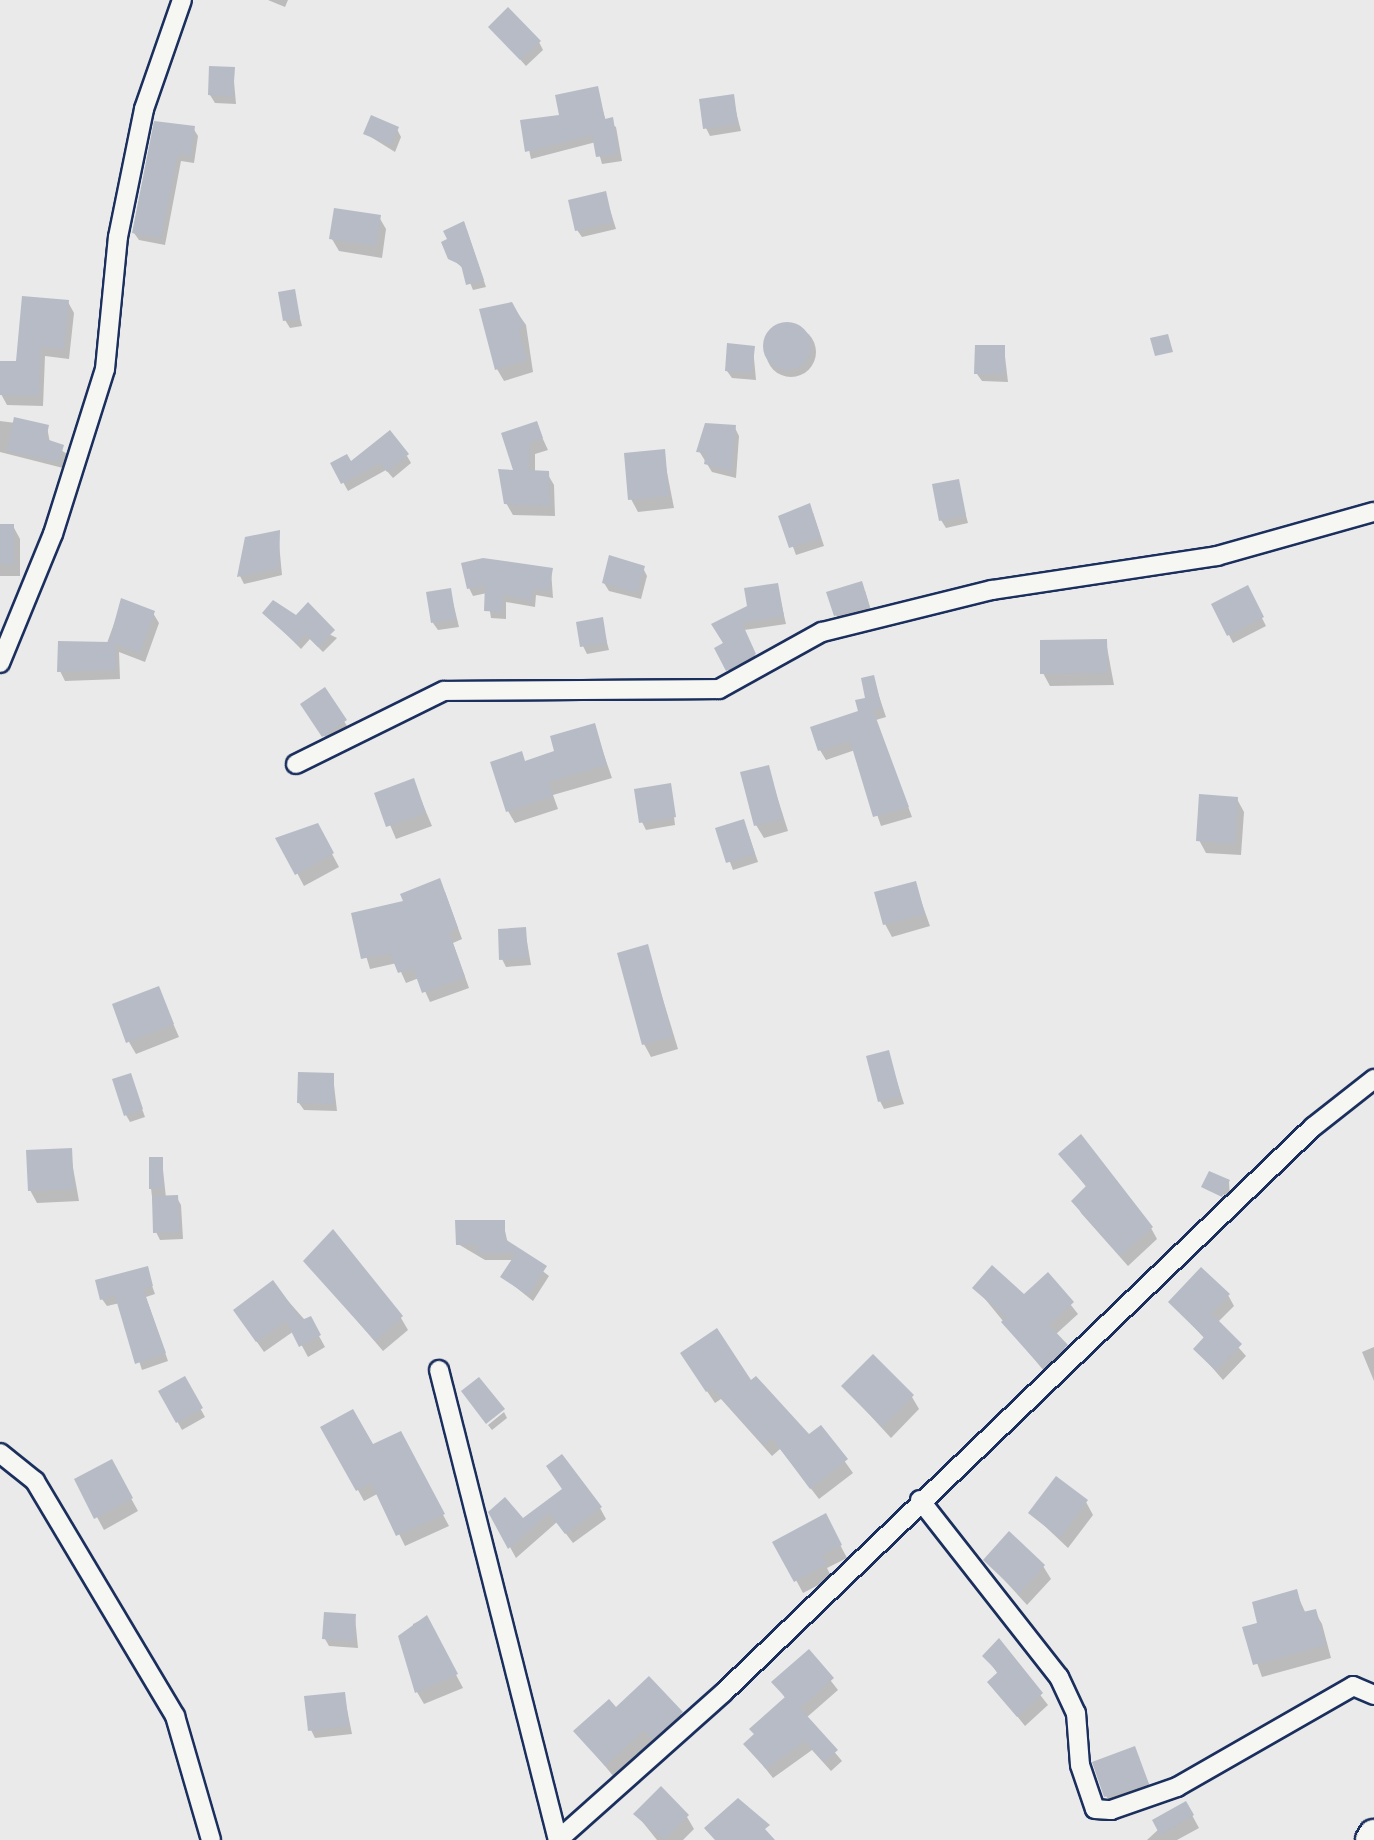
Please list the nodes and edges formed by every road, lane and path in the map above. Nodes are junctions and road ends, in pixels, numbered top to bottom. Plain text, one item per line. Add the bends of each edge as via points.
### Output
1 (182, 0) edge
2 (1374, 512) edge
3 (0, 662) edge
4 (296, 764) dead end
5 (1372, 1083) edge
6 (439, 1370) dead end
7 (0, 1453) edge
8 (920, 1500) junction
9 (1374, 1696) edge
10 (211, 1840) edge
11 (558, 1840) edge

1 - 3 street via 144,109 118,236 105,369 53,534
2 - 4 street via 1217,556 992,590 822,632 720,688 444,691
5 - 8 street
6 - 11 street
7 - 10 street via 35,1482 176,1716
8 - 9 street via 1058,1677 1076,1713 1080,1765 1095,1808 1111,1810 1177,1787 1353,1686
8 - 11 street via 723,1692

